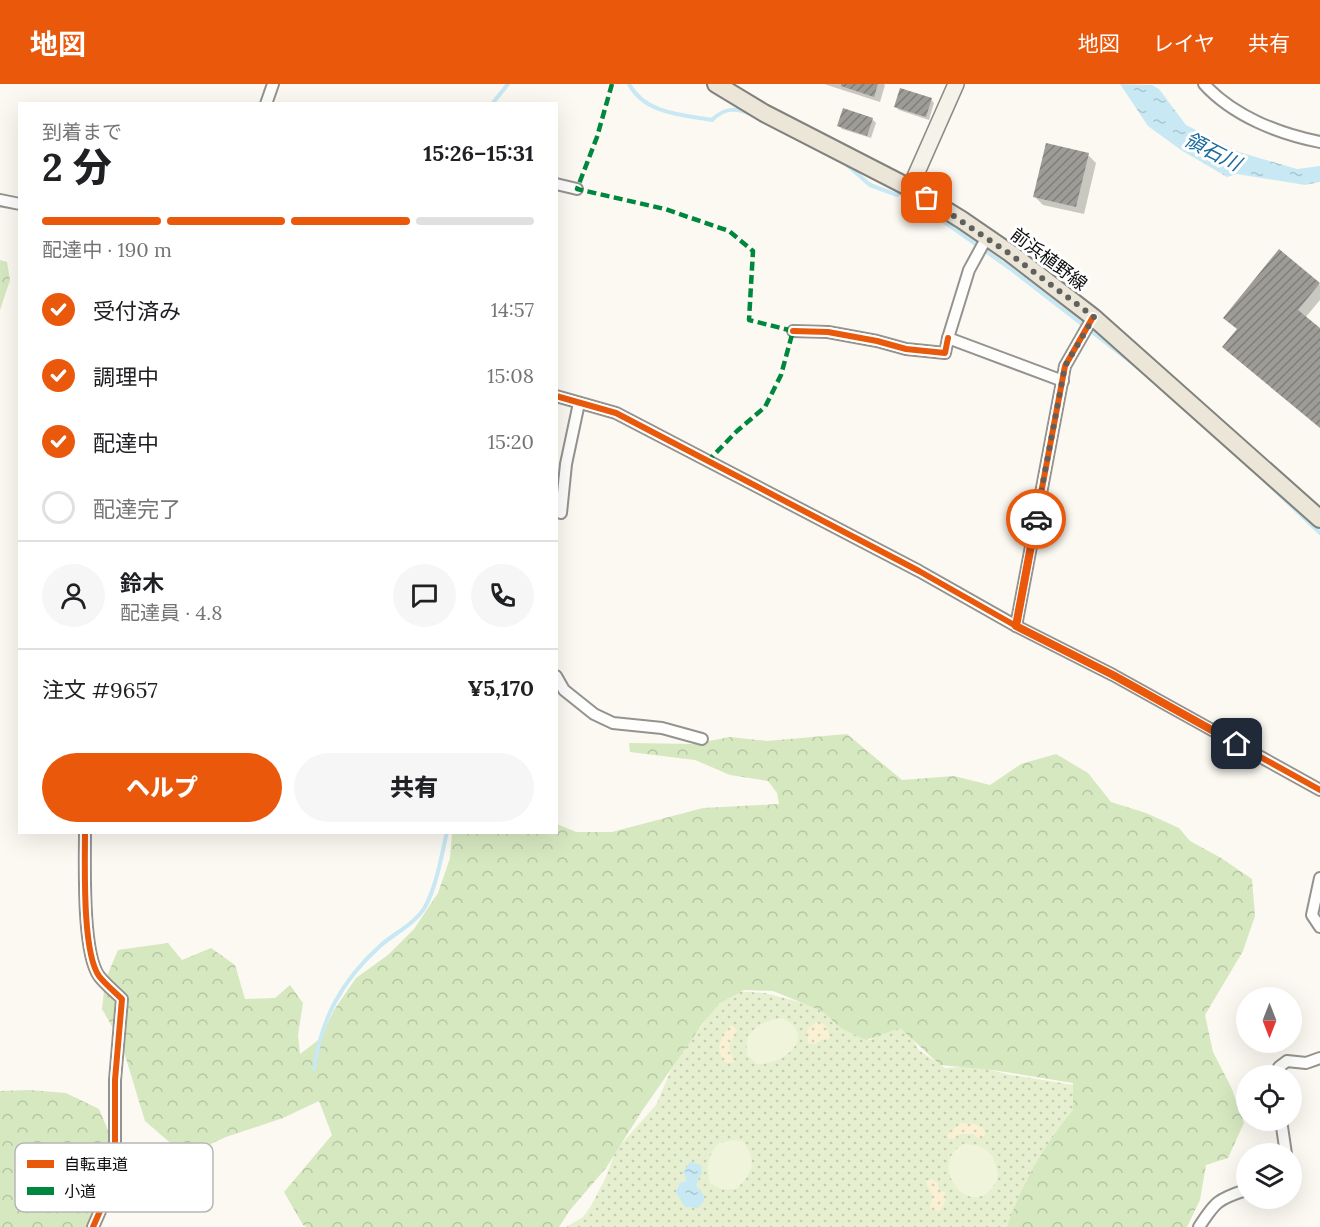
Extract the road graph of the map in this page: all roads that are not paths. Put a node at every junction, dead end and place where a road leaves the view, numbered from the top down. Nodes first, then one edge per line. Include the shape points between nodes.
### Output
1 (273, 84) edge
2 (716, 84) edge
3 (956, 84) edge
4 (1204, 84) edge
5 (267, 102) edge
6 (1320, 142) edge
7 (558, 184) edge
8 (910, 188) junction
9 (577, 189) dead end
10 (0, 200) edge
11 (18, 204) edge
12 (987, 237) junction
13 (1094, 317) junction
14 (793, 331) dead end
15 (948, 338) junction
16 (1063, 381) junction
17 (558, 397) edge
18 (579, 403) junction
19 (561, 513) dead end
20 (1320, 519) edge
21 (1016, 626) junction
22 (558, 680) edge
23 (702, 739) dead end
24 (1320, 790) edge
25 (85, 834) edge
26 (1320, 878) edge
27 (1320, 927) edge
28 (1320, 1058) edge
29 (1282, 1065) edge
30 (115, 1143) edge
31 (1236, 1194) edge
32 (100, 1212) edge
33 (93, 1227) edge
34 (1199, 1227) edge

1 - 5 street
2 - 8 main road, 前浜植野線
3 - 8 street
4 - 6 street via 1261,124
7 - 9 street
8 - 12 main road, 前浜植野線
10 - 11 street
12 - 13 main road, 前浜植野線
12 - 15 street via 969,270
13 - 16 street via 1065,366
13 - 20 main road, 前浜植野線
14 - 15 street via 828,332 945,353
15 - 16 street
16 - 21 street
17 - 18 street
18 - 19 street
18 - 21 street via 616,413
21 - 24 street
22 - 23 street via 564,690 594,714 613,723 662,728
25 - 30 street via 91,957 98,975 122,999 115,1080
26 - 27 street via 1312,915
28 - 29 street
31 - 34 street via 1214,1204
32 - 33 street

